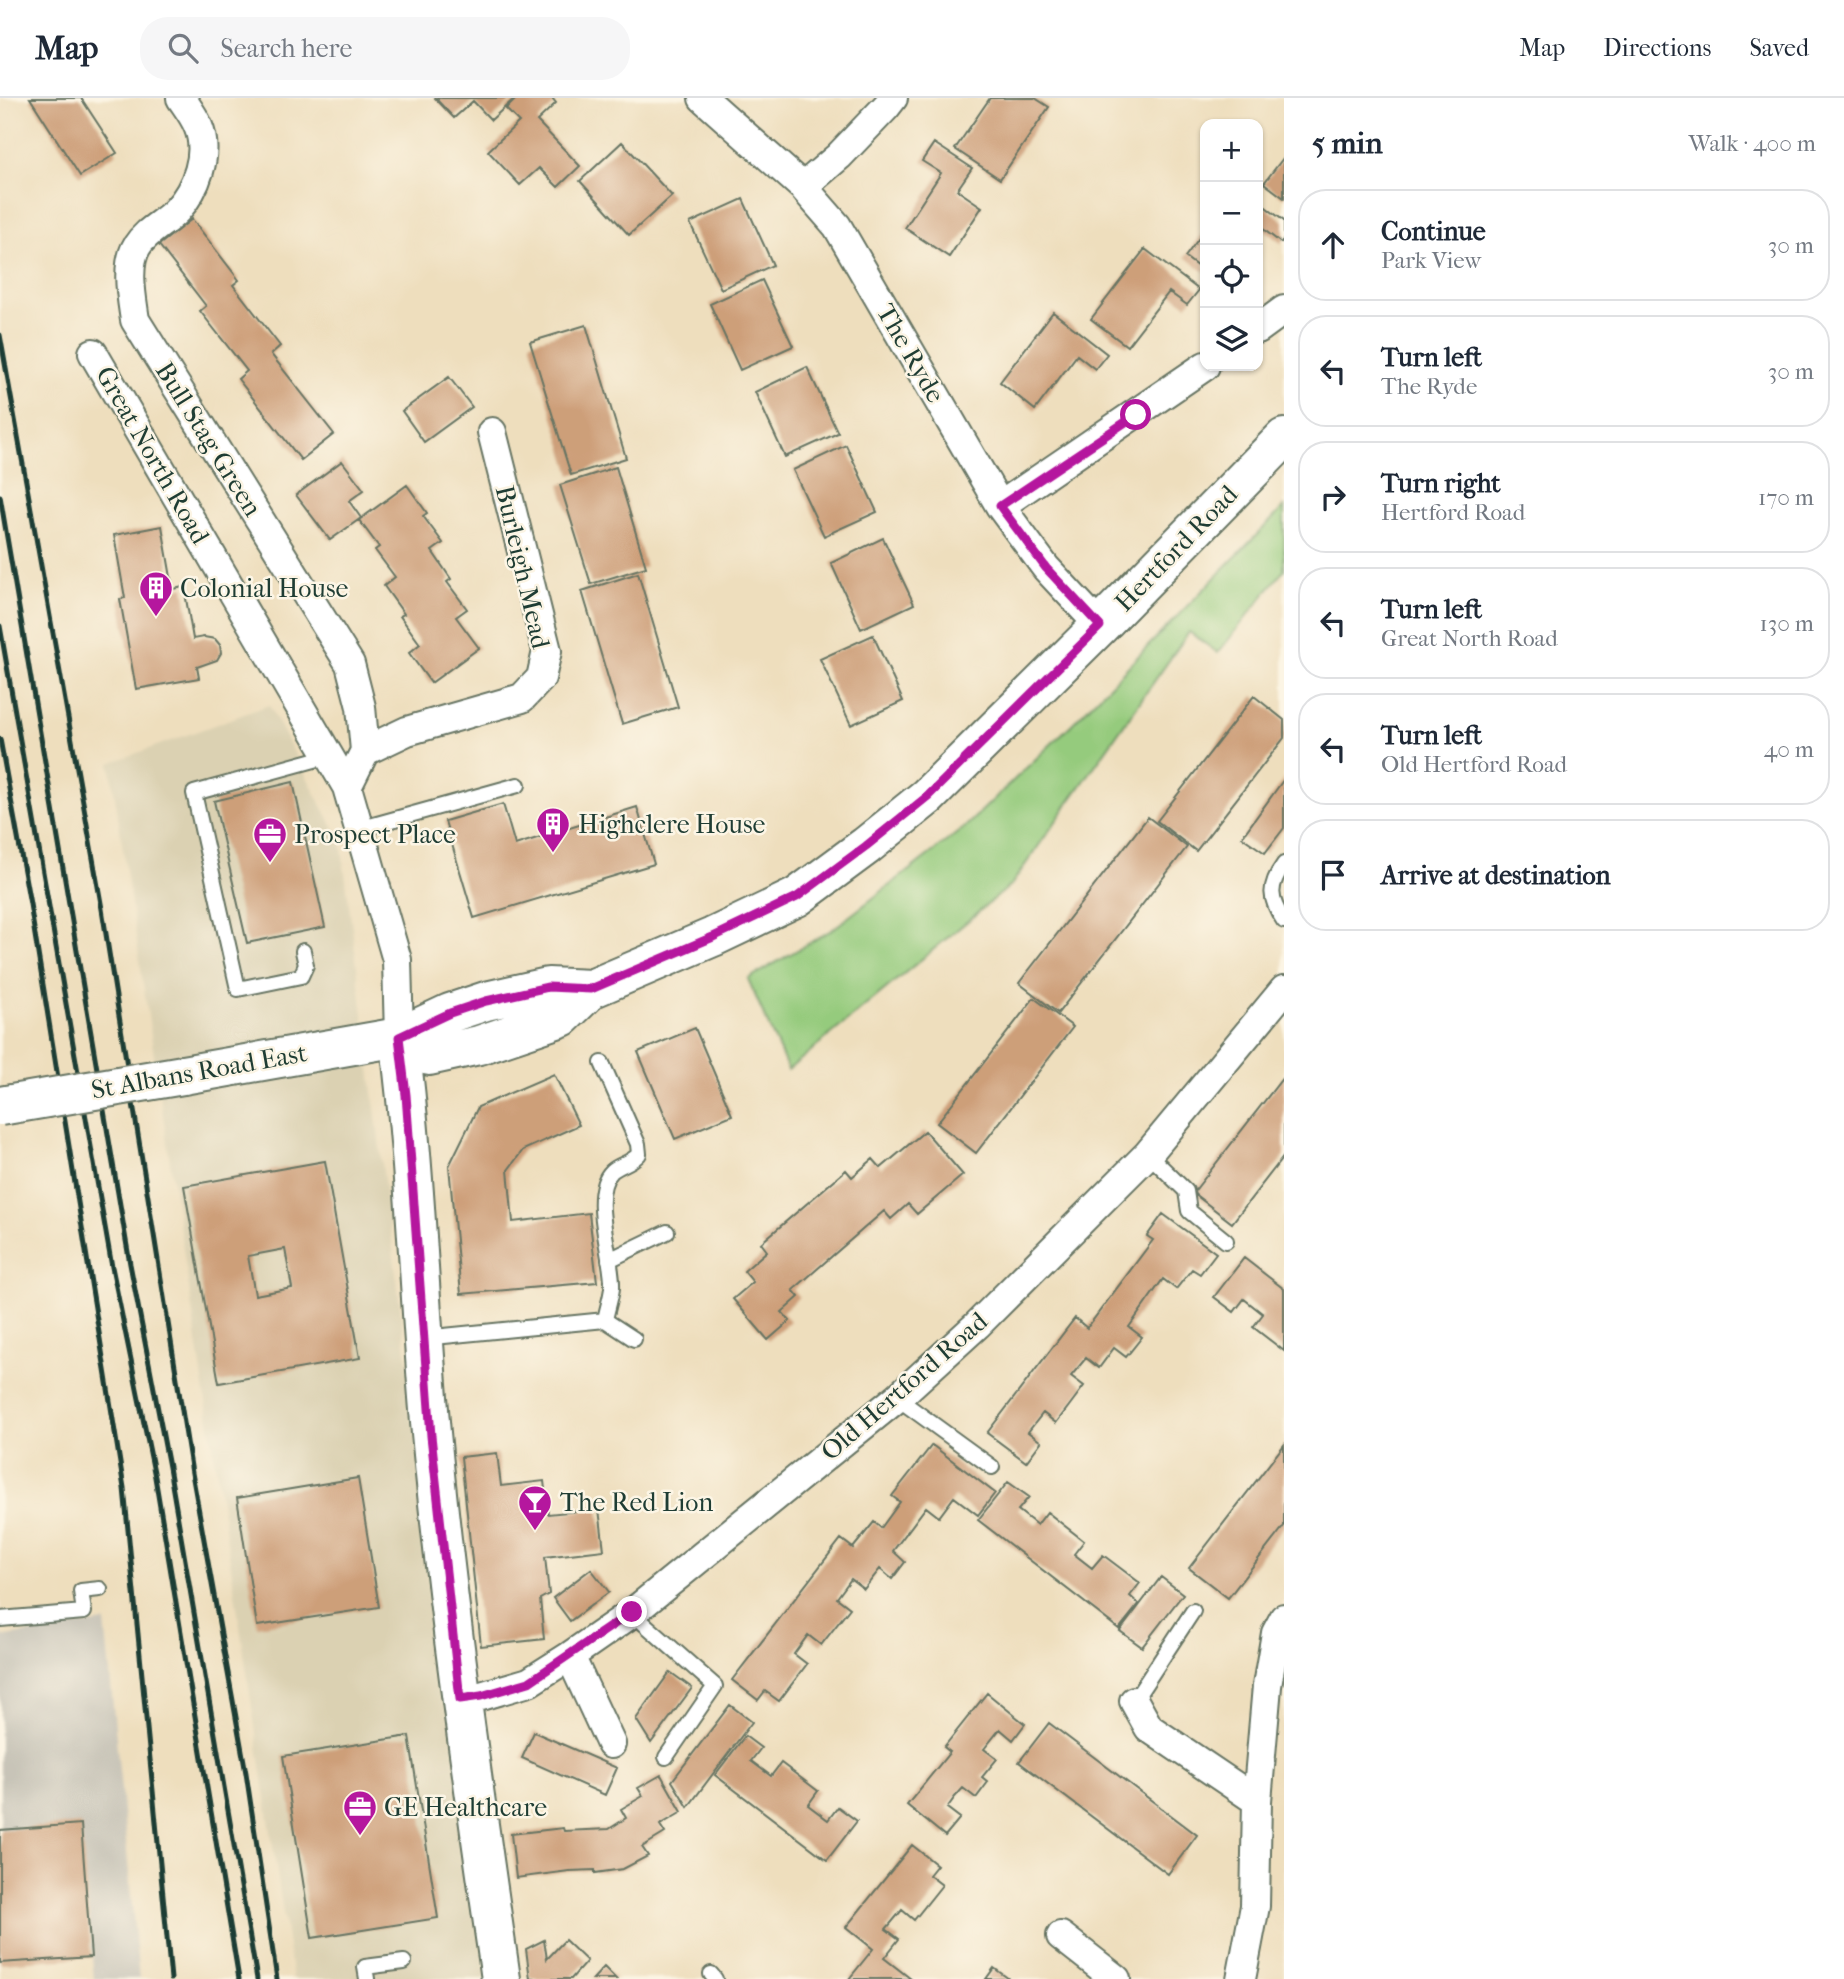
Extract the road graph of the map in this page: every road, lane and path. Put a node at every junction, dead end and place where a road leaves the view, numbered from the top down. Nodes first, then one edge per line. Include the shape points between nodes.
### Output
1 (181, 98) edge
2 (703, 98) edge
3 (893, 98) edge
4 (803, 187) junction
5 (1284, 310) edge
6 (1263, 325) edge
7 (93, 353) dead end
8 (1200, 369) edge
9 (492, 432) dead end
10 (1284, 438) edge
11 (1000, 506) junction
12 (1100, 626) junction
13 (365, 751) junction
14 (329, 756) junction
15 (518, 785) dead end
16 (347, 788) junction
17 (359, 829) junction
18 (1284, 863) edge
19 (1284, 921) edge
20 (303, 951) dead end
21 (1284, 990) edge
22 (399, 1037) junction
23 (602, 1063) dead end
24 (0, 1106) edge
25 (1148, 1154) junction
26 (667, 1232) dead end
27 (1226, 1241) dead end
28 (609, 1260) junction
29 (605, 1320) junction
30 (423, 1338) junction
31 (634, 1339) dead end
32 (897, 1398) junction
33 (992, 1467) dead end
34 (100, 1589) dead end
35 (1193, 1611) dead end
36 (632, 1612) junction
37 (1284, 1618) edge
38 (0, 1619) edge
39 (570, 1656) junction
40 (460, 1699) junction
41 (1134, 1701) joint
42 (611, 1744) dead end
43 (666, 1757) dead end
44 (1257, 1801) junction
45 (1061, 1936) dead end
46 (404, 1962) dead end
47 (367, 1979) edge
48 (501, 1979) edge
49 (1116, 1979) edge
50 (1241, 1979) edge

1 - 13 street, Bull Stag Green via 199,128 203,152 197,180 176,211 136,247 129,282 135,320 350,664
2 - 4 street, The Ryde
3 - 4 street
4 - 11 street, The Ryde via 837,226
5 - 6 street
7 - 14 street, Great North Road
8 - 11 street
9 - 13 street, Burleigh Mead via 547,651 541,678 522,698 407,731
10 - 12 main road, Hertford Road
11 - 12 street, The Ryde via 1046,568
12 - 22 main road, Hertford Road via 928,796 797,897 591,989 562,1017 479,1045 429,1056
13 - 16 street
14 - 16 street, Great North Road
14 - 20 lane via 194,793 239,989 301,976 306,965
15 - 17 lane
16 - 17 street, Great North Road
17 - 22 street, Great North Road via 397,960
18 - 19 lane via 1272,889 1273,902
21 - 25 street, Old Hertford Road
22 - 24 main road, St Albans Road East, bridge
22 - 30 main road, Great North Road
23 - 28 lane via 639,1154 612,1171 604,1185
25 - 27 lane via 1186,1191 1189,1211
25 - 32 street, Old Hertford Road
26 - 28 lane
28 - 29 lane via 612,1286
29 - 30 lane
29 - 31 lane
30 - 40 main road, Great North Road
32 - 33 lane
32 - 36 street, Old Hertford Road
34 - 38 lane via 81,1591 84,1612
35 - 41 lane
36 - 39 street, Old Hertford Road
36 - 43 lane via 715,1686
37 - 44 street via 1276,1633 1267,1686
39 - 40 street, Old Hertford Road via 529,1682
39 - 42 street
40 - 48 main road, Great North Road
41 - 44 street via 1149,1728
44 - 50 street via 1255,1906
45 - 49 street
46 - 47 lane via 365,1967

